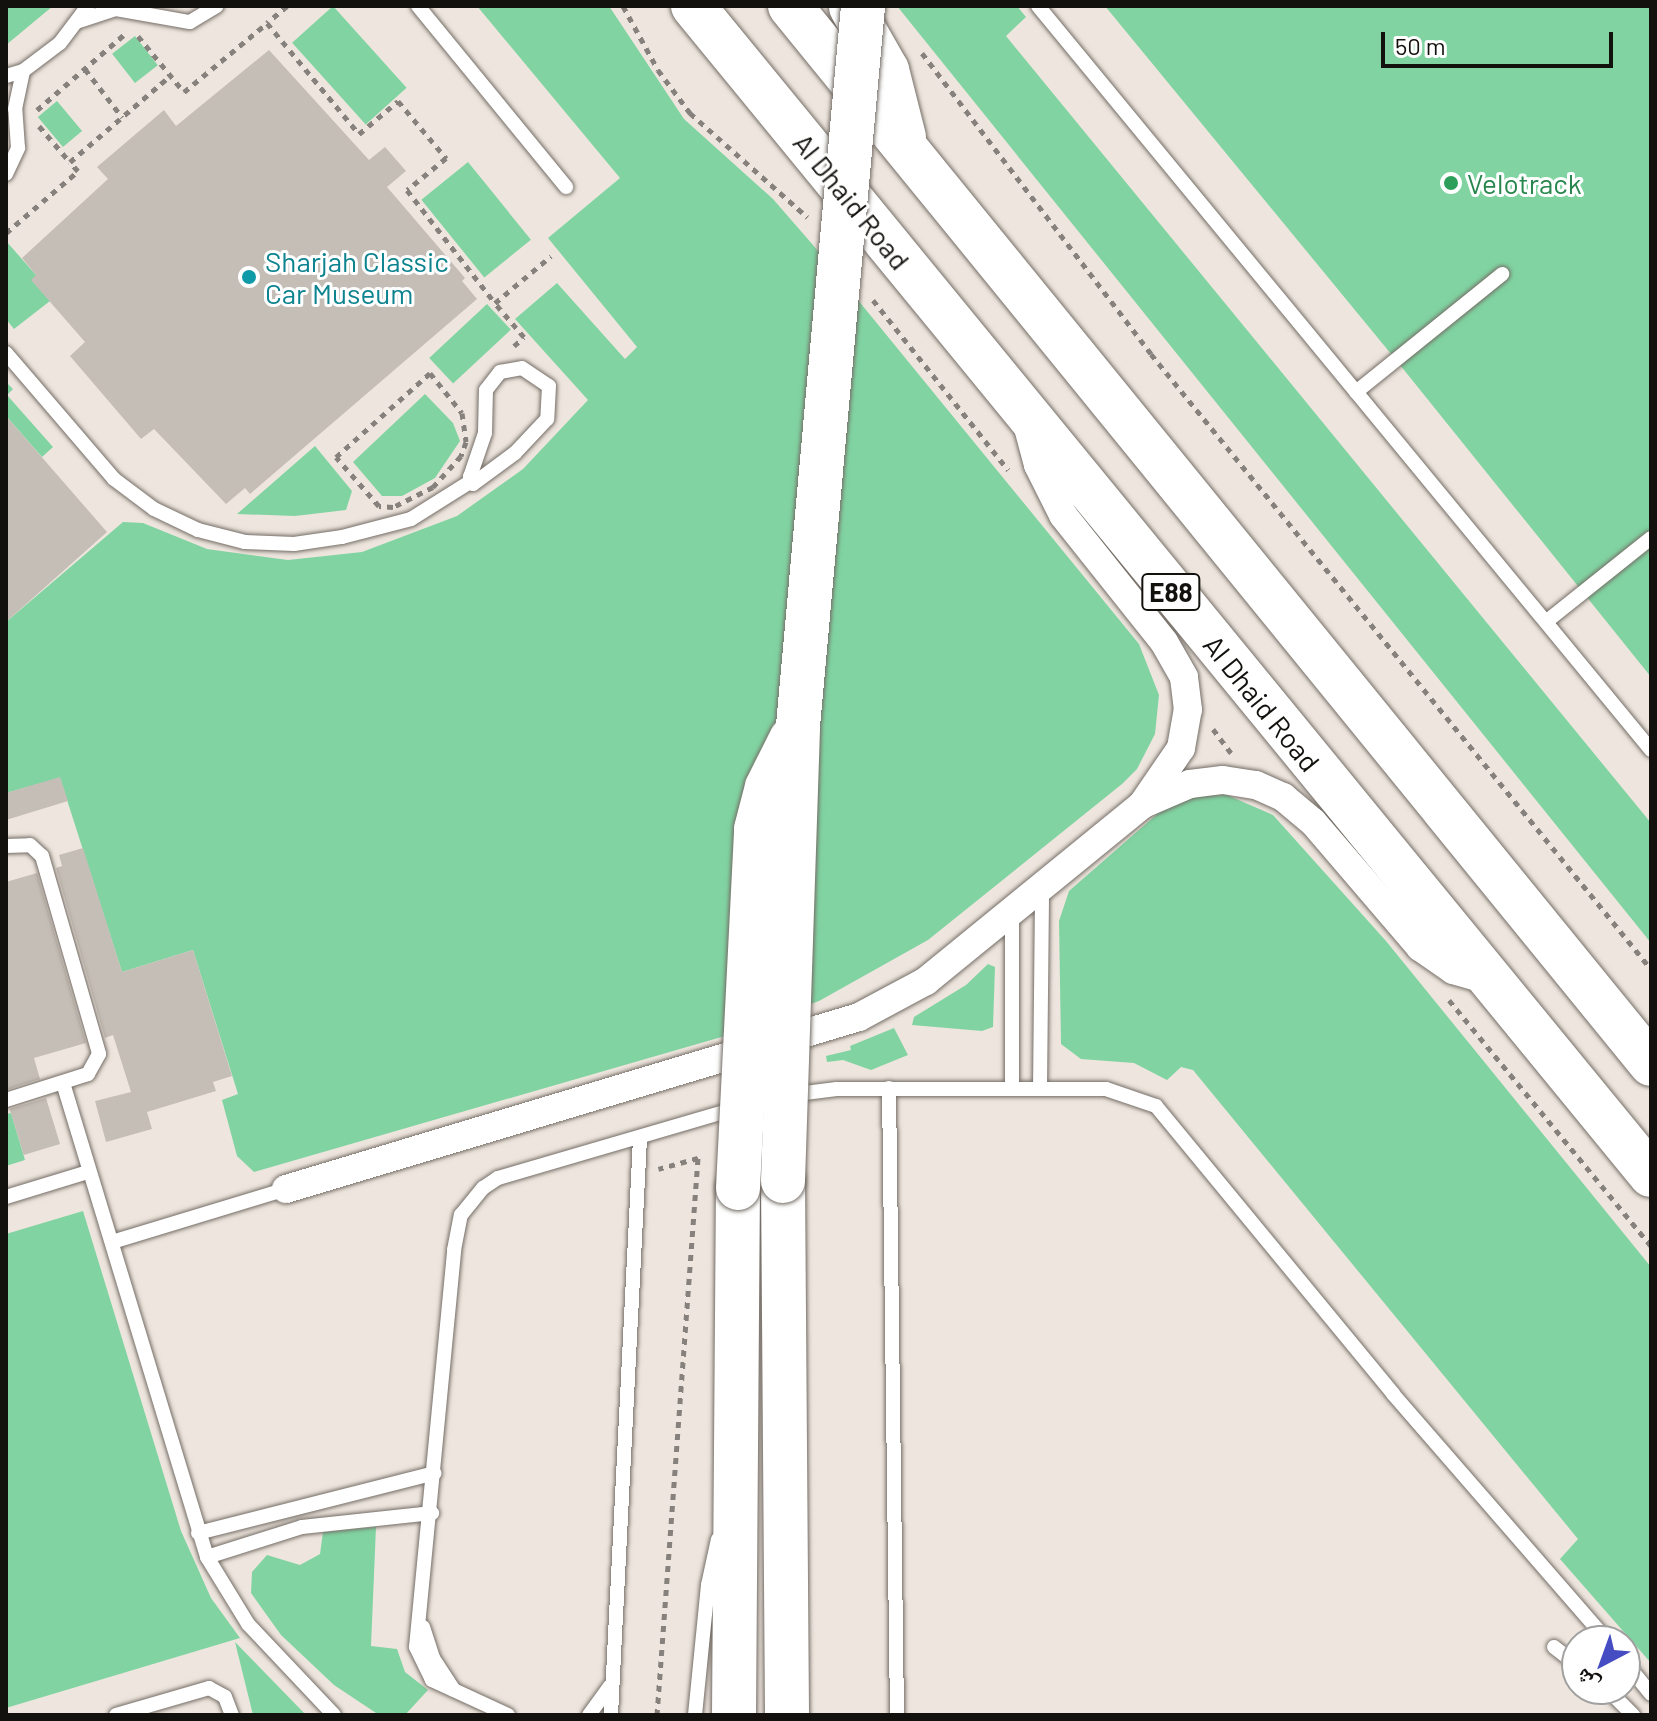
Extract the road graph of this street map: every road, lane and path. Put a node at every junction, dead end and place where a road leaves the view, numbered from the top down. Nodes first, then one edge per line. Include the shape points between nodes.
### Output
1 (88, 6) edge
2 (217, 6) edge
3 (287, 6) edge
4 (418, 6) edge
5 (693, 6) edge
6 (790, 6) edge
7 (850, 6) edge
8 (863, 6) edge
9 (1038, 6) edge
10 (150, 10) edge
11 (79, 21) junction
12 (267, 23) junction
13 (914, 43) dead end
14 (85, 69) junction
15 (23, 71) junction
16 (6, 76) edge
17 (170, 76) junction
18 (122, 117) junction
19 (6, 130) edge
20 (18, 148) junction
21 (906, 148) junction
22 (70, 162) junction
23 (6, 174) edge
24 (566, 187) dead end
25 (6, 233) edge
26 (551, 256) dead end
27 (1502, 274) dead end
28 (495, 303) junction
29 (6, 353) edge
30 (501, 358) dead end
31 (465, 388) dead end
32 (1356, 392) junction
33 (453, 399) junction
34 (1026, 416) junction
35 (470, 482) junction
36 (1651, 538) edge
37 (1547, 621) junction
38 (798, 726) junction
39 (1651, 750) edge
40 (1142, 805) junction
41 (6, 846) edge
42 (1042, 887) junction
43 (1012, 912) junction
44 (1651, 969) edge
45 (1492, 981) junction
46 (1651, 1064) edge
47 (63, 1083) junction
48 (889, 1088) junction
49 (1012, 1089) junction
50 (1040, 1089) junction
51 (6, 1100) edge
52 (640, 1139) junction
53 (88, 1172) junction
54 (638, 1174) junction
55 (1651, 1175) edge
56 (286, 1189) joint
57 (6, 1197) edge
58 (112, 1242) junction
59 (435, 1473) junction
60 (733, 1501) junction
61 (432, 1513) junction
62 (198, 1533) junction
63 (207, 1557) junction
64 (1594, 1625) edge
65 (1554, 1647) dead end
66 (1561, 1652) edge
67 (613, 1682) junction
68 (790, 1712) edge
69 (335, 1713) edge
70 (116, 1715) edge
71 (232, 1715) edge
72 (508, 1715) edge
73 (589, 1715) edge
74 (611, 1715) edge
75 (657, 1715) edge
76 (695, 1715) edge
77 (734, 1715) edge
78 (897, 1715) edge

1 - 11 lane
2 - 10 lane via 190,22
3 - 12 path
4 - 24 lane
5 - 34 highway, Al Dhaid Road / E88
6 - 21 highway, E88
7 - 21 highway via 887,70
8 - 38 highway, bridge
9 - 32 lane
10 - 11 lane via 116,9
11 - 15 lane
12 - 17 path via 184,92
12 - 28 path via 359,134 398,101 446,158 407,190
13 - 44 path via 1151,354
14 - 17 path via 132,28
14 - 18 path
14 - 22 path via 30,116
15 - 16 lane
15 - 20 lane via 15,109
17 - 18 path
18 - 22 path
19 - 20 lane
20 - 23 lane
21 - 46 highway, E88
22 - 25 path via 78,171
26 - 28 path
27 - 32 lane
28 - 30 path via 524,337
29 - 35 lane via 114,479 154,509 198,530 245,542 294,544 342,537 411,519
31 - 33 path
32 - 37 lane
33 - 33 path via 465,428 455,469 393,507 373,502 336,457 430,373
34 - 40 street via 1038,465 1063,515 1164,642 1184,677 1188,710 1181,748
34 - 45 highway, Al Dhaid Road / E88
35 - 35 lane via 497,469 547,419 552,397 533,370 511,369 492,380 484,401 485,433
36 - 37 lane
37 - 39 lane
38 - 60 highway, bridge via 767,787 756,829 738,1188
38 - 68 highway, bridge via 783,1181
40 - 42 street
40 - 45 street via 1206,781 1240,781 1283,797 1313,822 1428,954 1453,970
41 - 47 lane via 30,845 42,856 97,1047 94,1069
42 - 43 street
42 - 50 lane
43 - 49 lane
43 - 56 street via 926,981 859,1017
45 - 55 highway, Al Dhaid Road / E88
47 - 51 lane
47 - 53 lane
48 - 49 lane
48 - 52 lane via 798,1093
48 - 78 lane
49 - 50 lane
50 - 64 lane via 1125,1092 1169,1116 1393,1394
52 - 54 lane
52 - 59 lane via 498,1178 461,1215
53 - 57 lane
53 - 58 lane
54 - 67 lane
54 - 75 path via 698,1158
56 - 58 lane
58 - 62 lane
59 - 61 lane
59 - 62 lane
60 - 76 lane via 708,1585
60 - 77 highway
61 - 63 lane via 302,1527
61 - 72 lane via 422,1623 433,1658 454,1690
62 - 63 lane
63 - 69 lane via 248,1624
65 - 66 lane
67 - 73 lane
67 - 74 lane
70 - 71 lane via 209,1688 225,1697

